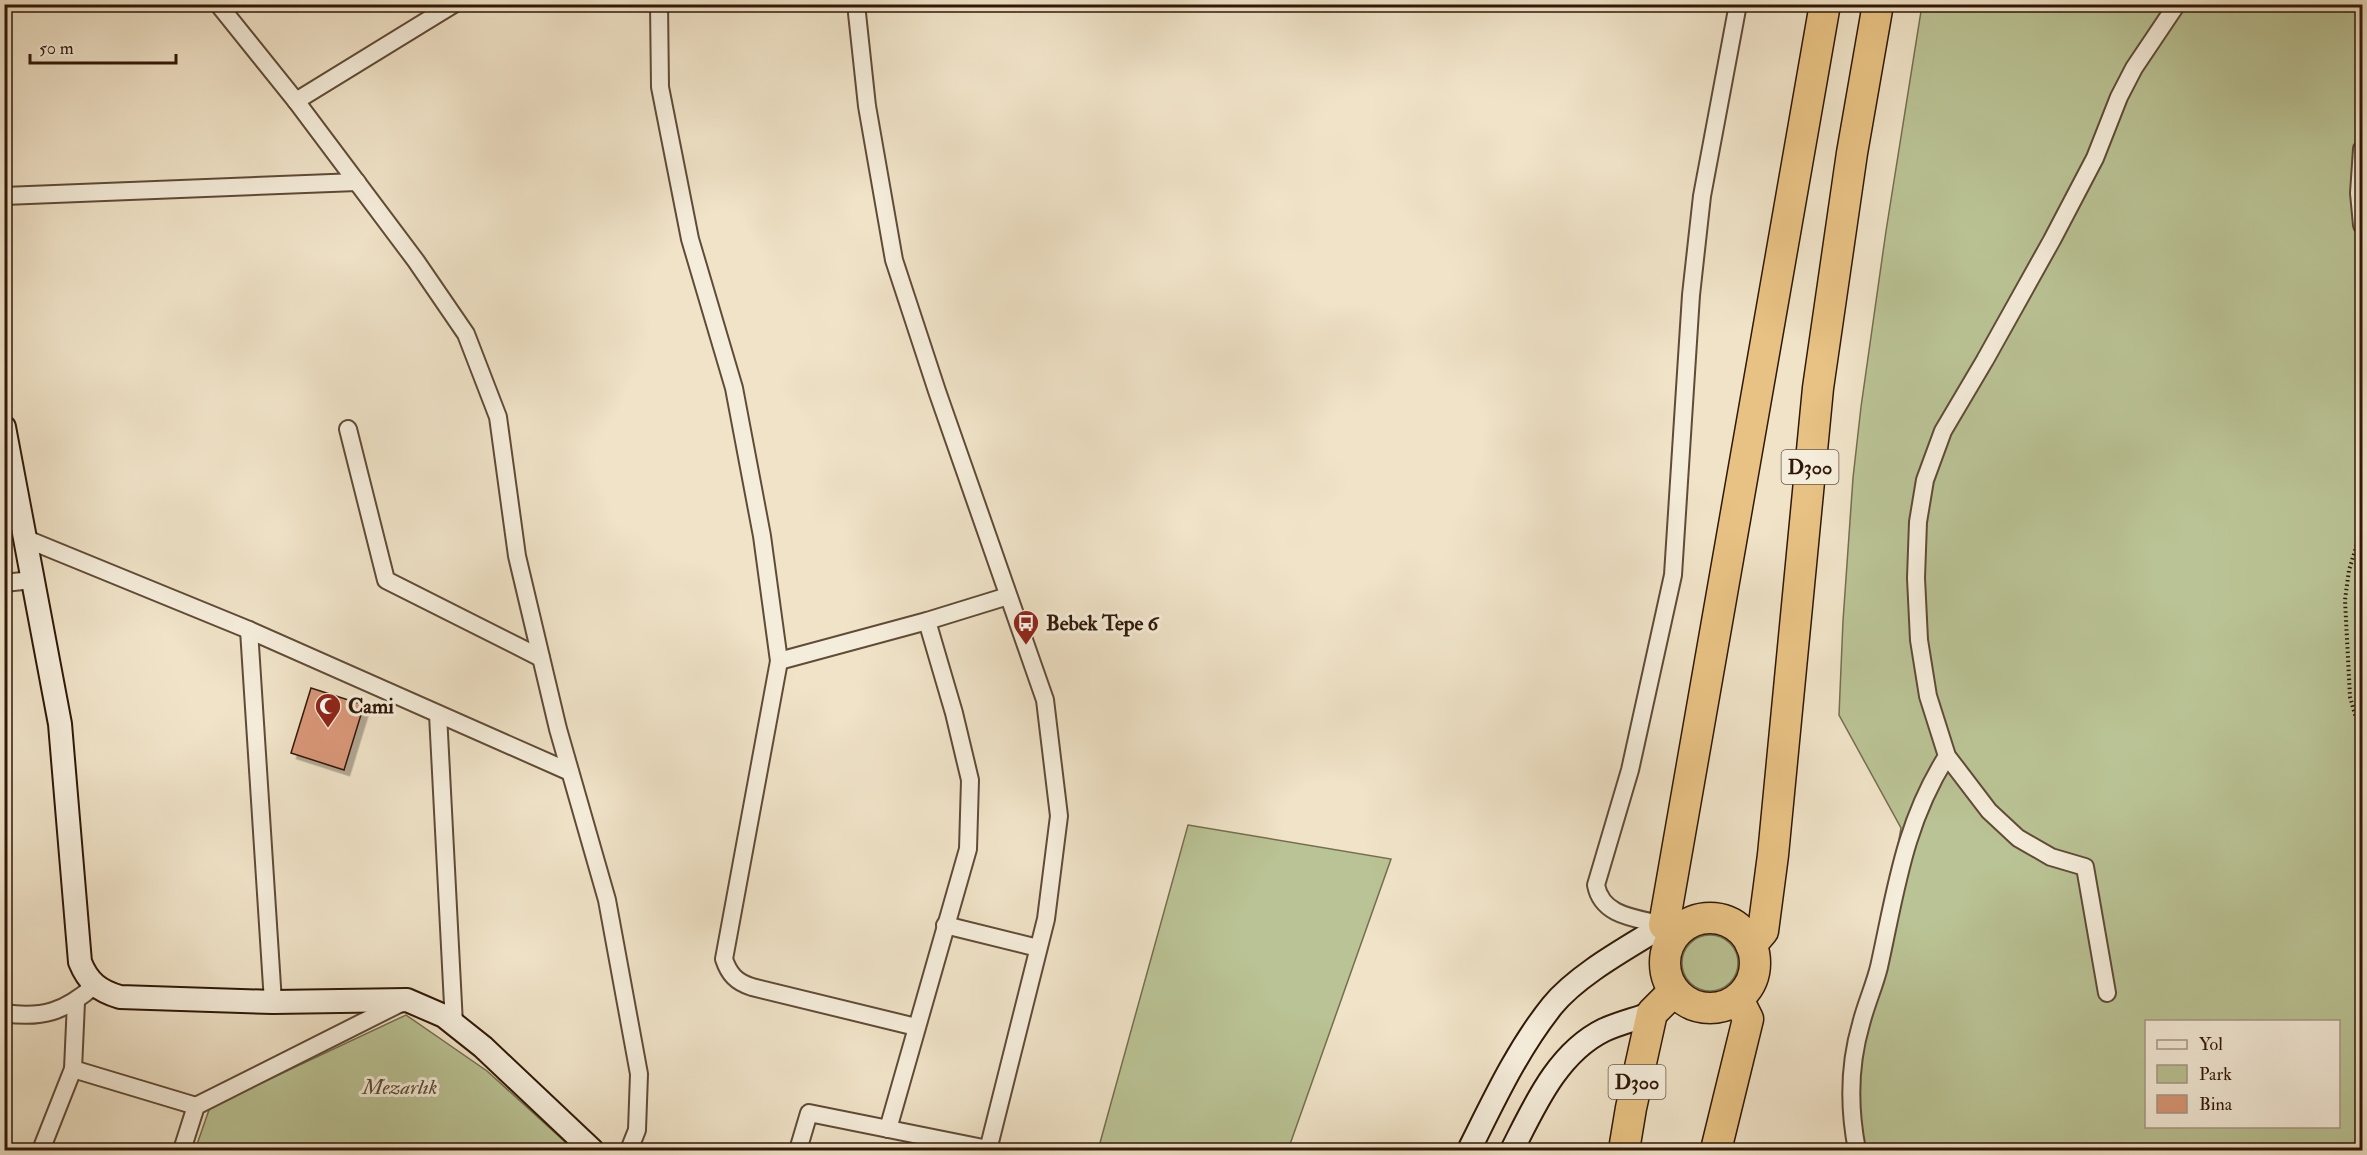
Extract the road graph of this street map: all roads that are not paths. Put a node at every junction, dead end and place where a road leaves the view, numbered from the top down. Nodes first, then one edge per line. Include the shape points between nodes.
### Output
1 (219, 4) edge
2 (454, 4) edge
3 (659, 4) edge
4 (855, 4) edge
5 (1738, 4) edge
6 (1826, 4) edge
7 (1878, 4) edge
8 (2177, 4) edge
9 (431, 10) edge
10 (296, 101) junction
11 (2362, 149) edge
12 (357, 182) junction
13 (4, 196) edge
14 (2362, 225) edge
15 (4, 427) edge
16 (348, 429) dead end
17 (24, 538) junction
18 (32, 580) junction
19 (4, 583) edge
20 (1008, 596) junction
21 (927, 621) junction
22 (249, 630) junction
23 (541, 658) junction
24 (779, 661) junction
25 (438, 714) junction
26 (1947, 756) junction
27 (570, 772) junction
28 (945, 925) junction
29 (1671, 928) junction
30 (1757, 938) junction
31 (1038, 948) junction
32 (94, 986) junction
33 (1674, 991) junction
34 (2107, 993) dead end
35 (407, 1000) junction
36 (76, 1002) junction
37 (273, 1002) junction
38 (1743, 1009) junction
39 (4, 1013) edge
40 (1652, 1013) junction
41 (454, 1024) junction
42 (916, 1027) junction
43 (73, 1069) junction
44 (196, 1106) junction
45 (888, 1129) junction
46 (41, 1150) edge
47 (182, 1150) edge
48 (592, 1150) edge
49 (629, 1150) edge
50 (798, 1150) edge
51 (988, 1150) edge
52 (1469, 1150) edge
53 (1512, 1150) edge
54 (1624, 1150) edge
55 (1716, 1150) edge
56 (1857, 1150) edge

1 - 10 street
2 - 9 street
3 - 24 street via 660,87 690,239 734,388 762,536
4 - 20 street via 867,105 894,260
5 - 29 street via 1702,196 1690,295 1672,575 1630,771 1596,885 1609,909
6 - 29 highway
7 - 30 highway, D300 via 1818,388 1774,843
8 - 26 street via 2134,68 2095,158 1943,431 1927,472 1918,522 1917,612 1928,696
9 - 10 street
10 - 12 street
11 - 14 street
12 - 13 street
12 - 23 street via 466,334 498,417 517,556
15 - 17 street
16 - 23 street via 387,580
17 - 18 street
17 - 22 street
18 - 19 street
18 - 32 street via 60,724 80,962
20 - 21 street
20 - 31 street via 1045,700 1059,816 1046,919
21 - 24 street
21 - 28 street via 970,780 968,849
22 - 25 street
22 - 37 street
23 - 27 street
24 - 42 street via 724,959 742,983 752,987
25 - 27 street
25 - 41 street
26 - 34 street via 1989,811 2018,838 2051,857 2085,867
26 - 56 street via 1922,800 1907,840 1875,985 1860,1026 1851,1091
27 - 49 street via 607,900 639,1074 637,1130
28 - 31 street
28 - 42 street
29 - 30 highway via 1715,918
29 - 33 highway via 1664,958
29 - 52 street via 1596,967 1553,1005 1514,1060
30 - 38 highway via 1752,980
31 - 51 street
32 - 36 street
32 - 37 street via 120,997
33 - 38 highway via 1693,1006 1728,1005
33 - 40 highway
35 - 37 street
35 - 41 street
35 - 44 street
36 - 39 street via 54,1012
36 - 43 street
38 - 55 highway
40 - 53 street via 1604,1030 1579,1046 1548,1082
40 - 54 highway, D300
41 - 48 street
42 - 45 street
43 - 44 street
43 - 46 street
44 - 47 street
45 - 50 street via 809,1113
45 - 51 street

